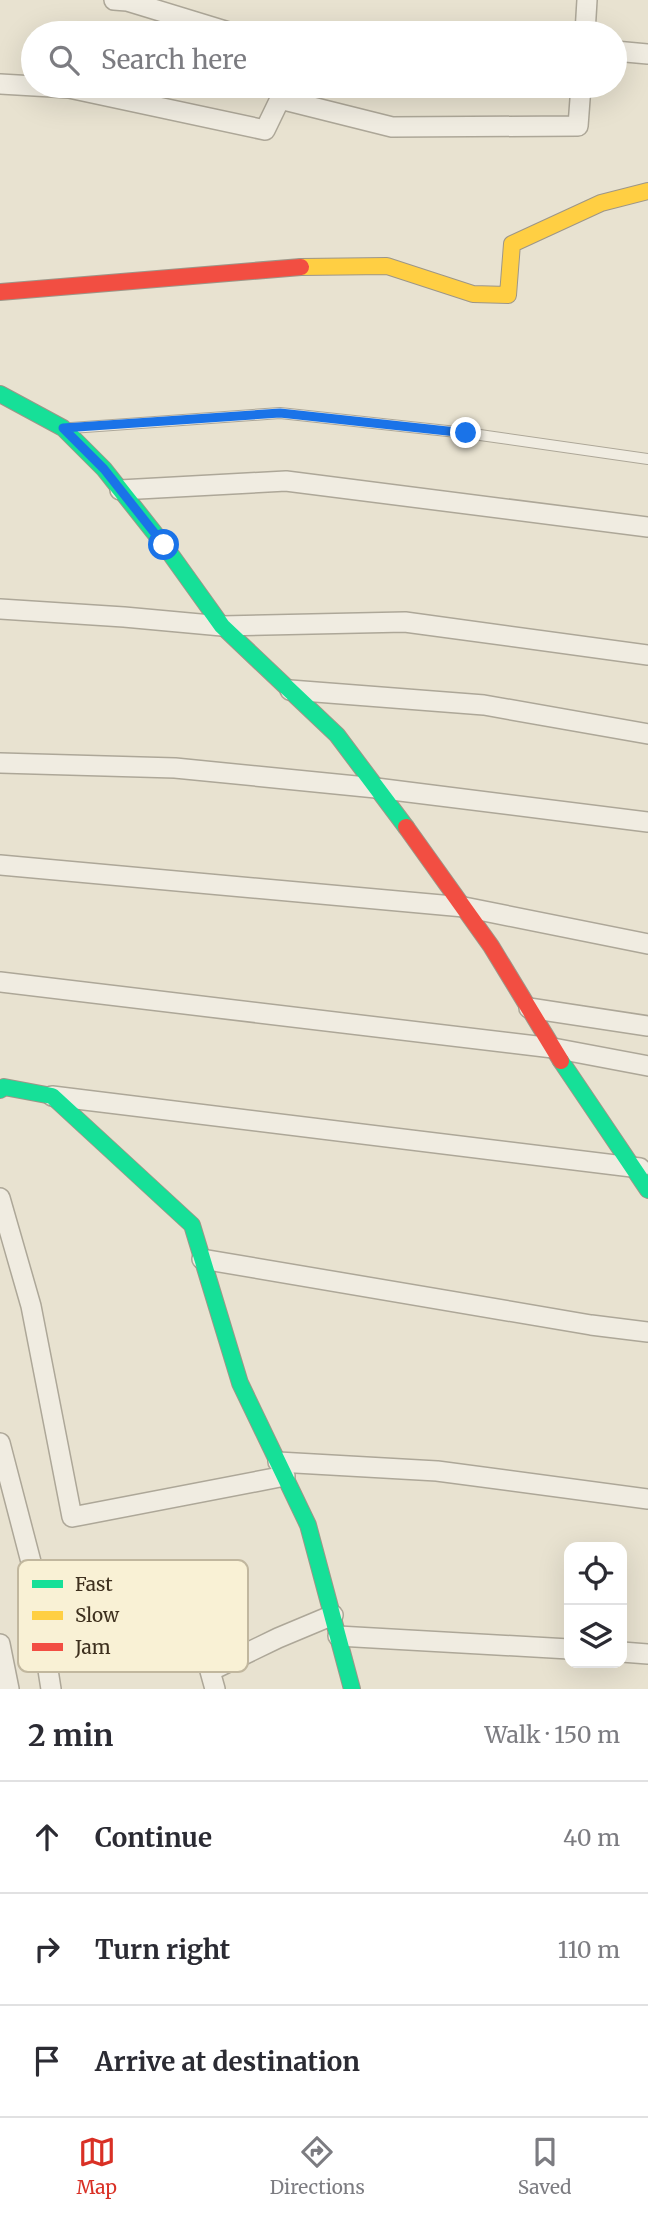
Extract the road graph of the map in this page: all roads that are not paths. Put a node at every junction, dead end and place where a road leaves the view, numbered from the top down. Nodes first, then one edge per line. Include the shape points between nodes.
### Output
1 (114, 0) edge
2 (587, 0) edge
3 (193, 21) edge
4 (586, 21) edge
5 (627, 52) edge
6 (648, 54) edge
7 (0, 84) edge
8 (21, 85) edge
9 (116, 98) edge
10 (580, 98) edge
11 (648, 191) edge
12 (0, 292) edge
13 (0, 394) edge
14 (63, 428) junction
15 (648, 459) edge
16 (120, 489) junction
17 (648, 527) edge
18 (0, 609) edge
19 (222, 626) junction
20 (648, 655) edge
21 (290, 690) junction
22 (648, 734) edge
23 (0, 763) edge
24 (376, 788) junction
25 (648, 822) edge
26 (0, 865) edge
27 (464, 907) junction
28 (648, 944) edge
29 (0, 982) edge
30 (529, 1008) junction
31 (648, 1026) edge
32 (553, 1048) junction
33 (648, 1066) edge
34 (0, 1090) edge
35 (52, 1096) junction
36 (639, 1168) edge
37 (648, 1190) edge
38 (0, 1198) edge
39 (202, 1259) junction
40 (648, 1332) edge
41 (0, 1443) edge
42 (282, 1469) junction
43 (648, 1499) edge
44 (30, 1560) edge
45 (332, 1615) junction
46 (338, 1636) junction
47 (0, 1644) edge
48 (564, 1649) edge
49 (627, 1652) edge
50 (248, 1653) edge
51 (648, 1654) edge
52 (210, 1672) edge
53 (9, 1689) edge
54 (215, 1689) edge
55 (352, 1689) edge

1 - 3 street
2 - 4 street
5 - 6 street
7 - 8 street
9 - 10 street via 265,130 280,99 392,127 578,126
11 - 12 street via 601,203 512,244 508,295 473,294 387,265 281,267
13 - 14 street
14 - 15 lane via 280,413
14 - 16 street
16 - 17 street via 286,481
16 - 19 street
18 - 19 street
19 - 20 street via 405,622
19 - 21 street
21 - 22 street via 484,705
21 - 24 street via 337,735
23 - 24 street via 175,768
24 - 25 street
24 - 27 street
26 - 27 street
27 - 28 street
27 - 30 street
29 - 32 street
30 - 31 street
30 - 32 street
32 - 33 street
32 - 36 street
34 - 35 street
35 - 36 street
35 - 39 street via 192,1225
36 - 37 street
38 - 42 street via 31,1306 72,1517
39 - 40 street
39 - 42 street via 240,1383
41 - 44 street
42 - 43 street via 437,1471
42 - 45 street via 308,1525
45 - 46 street
45 - 50 street
46 - 48 street
46 - 55 street
47 - 53 street
49 - 51 street
52 - 54 street

